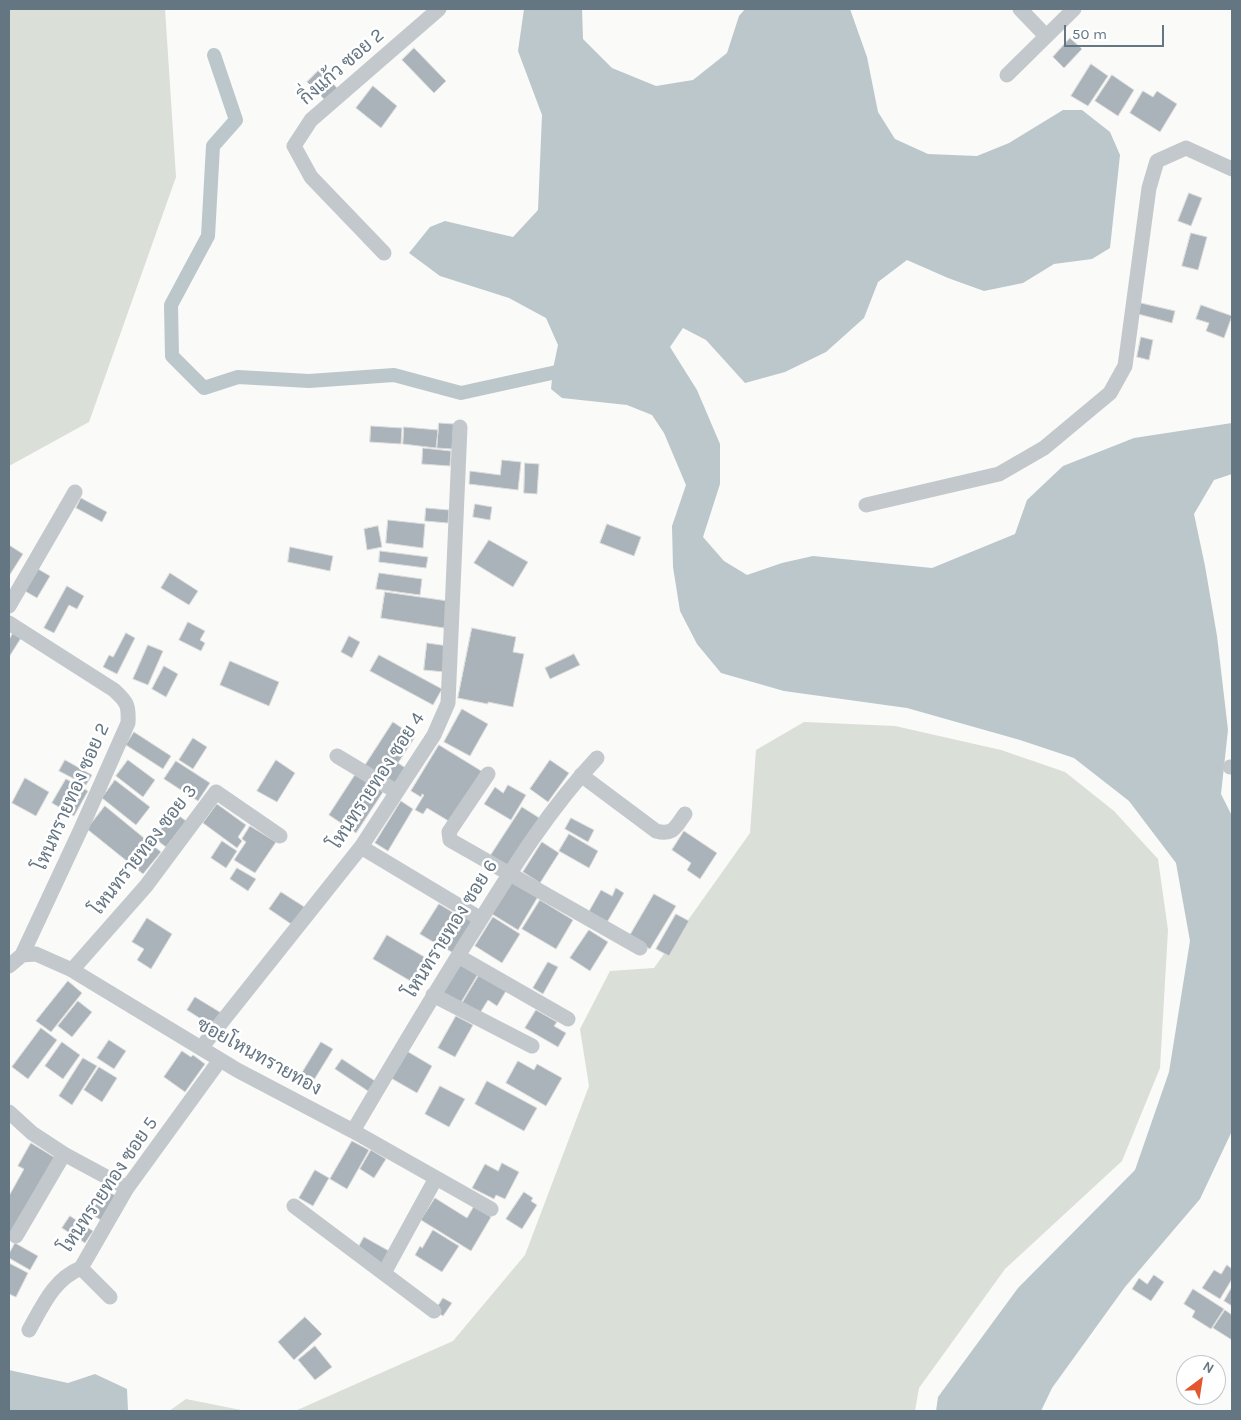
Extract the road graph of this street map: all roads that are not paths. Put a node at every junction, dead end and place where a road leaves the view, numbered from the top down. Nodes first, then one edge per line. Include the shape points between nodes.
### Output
1 (439, 9) edge
2 (1020, 9) edge
3 (1074, 9) edge
4 (1046, 36) junction
5 (1007, 75) dead end
6 (1232, 169) edge
7 (384, 253) dead end
8 (460, 427) dead end
9 (75, 492) dead end
10 (866, 505) dead end
11 (9, 606) edge
12 (9, 623) edge
13 (337, 756) dead end
14 (597, 758) dead end
15 (488, 774) dead end
16 (581, 775) junction
17 (397, 792) junction
18 (686, 814) dead end
19 (280, 836) dead end
20 (361, 847) junction
21 (509, 874) junction
22 (481, 918) junction
23 (640, 948) dead end
24 (22, 954) junction
25 (458, 956) junction
26 (9, 966) edge
27 (72, 970) junction
28 (433, 995) junction
29 (568, 1019) dead end
30 (532, 1046) dead end
31 (201, 1048) junction
32 (220, 1060) junction
33 (9, 1112) edge
34 (352, 1131) junction
35 (64, 1154) junction
36 (436, 1178) junction
37 (127, 1188) junction
38 (294, 1206) dead end
39 (491, 1209) dead end
40 (16, 1236) dead end
41 (81, 1268) junction
42 (384, 1273) junction
43 (110, 1297) dead end
44 (434, 1311) dead end
45 (29, 1330) dead end

1 - 7 street, กิ่งแก้ว ซอย 2 via 311,120 294,146 311,178
2 - 4 street
3 - 4 street
4 - 5 street
6 - 10 street via 1186,148 1157,160 1149,188 1125,366 1110,393 1044,448 999,474
8 - 17 street, โหนทรายทอง ซอย 4 via 448,703 434,734
9 - 11 street
12 - 24 street, โหนทรายทอง ซอย 2 via 114,690 129,709 128,723
13 - 17 street
14 - 16 street, โหนทรายทอง ซอย 6
15 - 21 street via 449,836
16 - 18 street via 656,831 673,831
16 - 21 street, โหนทรายทอง ซอย 6 via 553,809
17 - 20 street, โหนทรายทอง ซอย 4
19 - 27 street, โหนทรายทอง ซอย 3 via 216,792 146,886
20 - 22 street
20 - 31 street, โหนทรายทอง ซอย 4
21 - 22 street, โหนทรายทอง ซอย 6
21 - 23 street
22 - 25 street, โหนทรายทอง ซอย 6
24 - 26 street
24 - 27 street, ซอยโหนทรายทอง via 43,956
25 - 28 street, โหนทรายทอง ซอย 6
25 - 29 street
27 - 31 street, ซอยโหนทรายทอง
28 - 30 street
28 - 34 street, โหนทรายทอง ซอย 6
31 - 32 street, ซอยโหนทรายทอง
32 - 34 street, ซอยโหนทรายทอง
32 - 37 street, โหนทรายทอง ซอย 5
33 - 35 street via 32,1133
34 - 36 street, ซอยโหนทรายทอง
35 - 37 street
35 - 40 street
36 - 39 street, ซอยโหนทรายทอง
36 - 42 street
37 - 41 street, โหนทรายทอง ซอย 5
38 - 42 street
41 - 43 street
41 - 45 street, โหนทรายทอง ซอย 5 via 71,1272 50,1293
42 - 44 street

